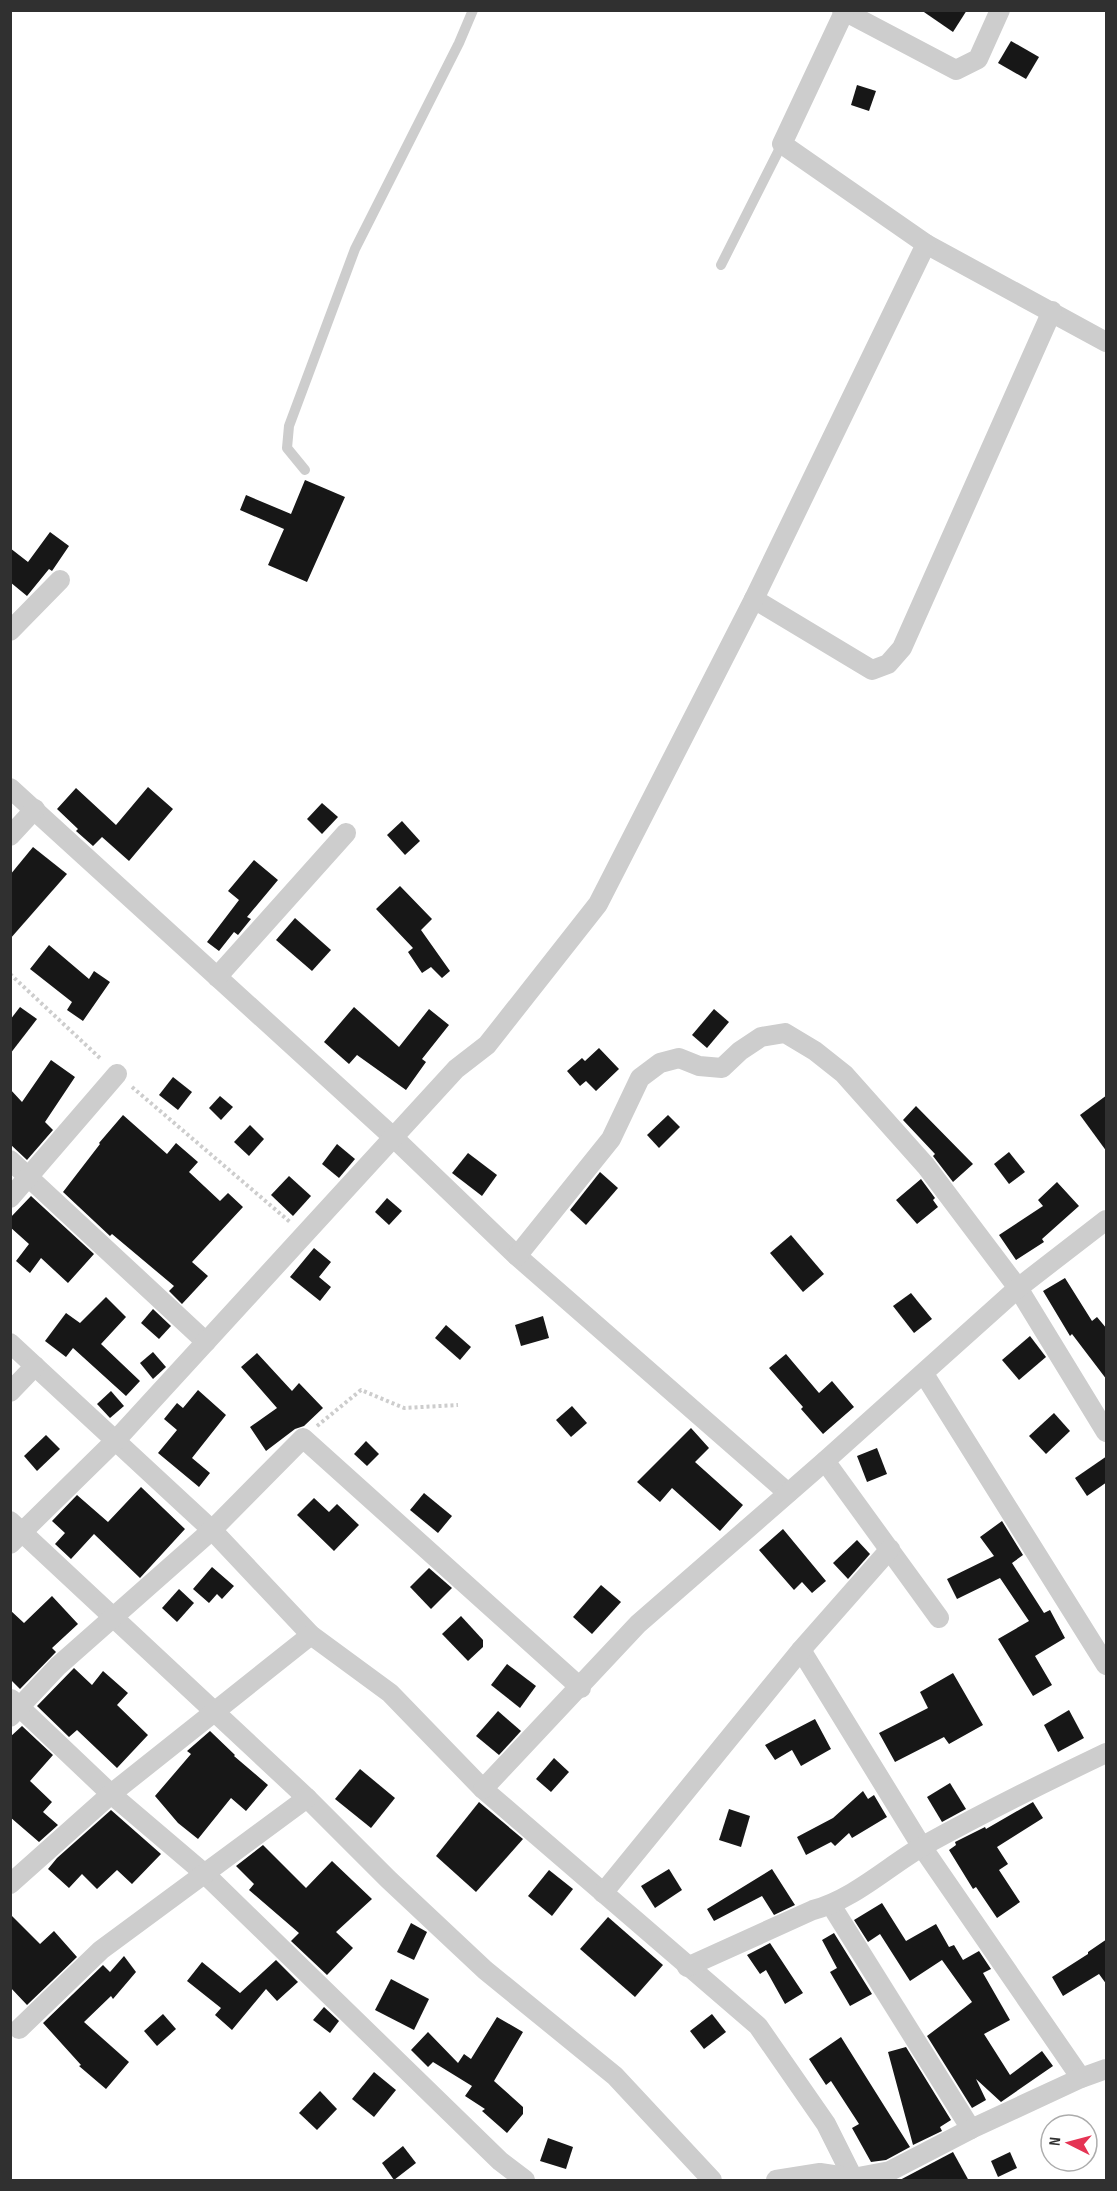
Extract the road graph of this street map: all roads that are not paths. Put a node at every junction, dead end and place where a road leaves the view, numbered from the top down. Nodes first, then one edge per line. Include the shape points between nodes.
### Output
1 (473, 10) edge
2 (1000, 10) edge
3 (844, 11) edge
4 (782, 144) junction
5 (926, 244) junction
6 (721, 265) dead end
7 (1052, 311) junction
8 (1107, 342) edge
9 (304, 470) dead end
10 (60, 580) dead end
11 (754, 599) junction
12 (10, 631) edge
13 (10, 788) edge
14 (35, 809) junction
15 (346, 833) dead end
16 (10, 836) edge
17 (217, 977) junction
18 (117, 1074) road end
19 (393, 1137) junction
20 (10, 1160) edge
21 (28, 1178) junction
22 (10, 1198) edge
23 (1106, 1223) edge
24 (516, 1256) junction
25 (1018, 1288) junction
26 (206, 1342) junction
27 (10, 1343) edge
28 (35, 1366) junction
29 (924, 1374) junction
30 (10, 1392) edge
31 (1104, 1420) edge
32 (116, 1440) junction
33 (825, 1461) junction
34 (788, 1493) junction
35 (212, 1530) junction
36 (15, 1532) edge
37 (890, 1549) junction
38 (114, 1617) junction
39 (939, 1618) dead end
40 (311, 1635) junction
41 (801, 1650) junction
42 (1107, 1665) edge
43 (581, 1688) junction
44 (13, 1707) edge
45 (214, 1711) junction
46 (1107, 1753) edge
47 (483, 1789) junction
48 (111, 1794) junction
49 (307, 1798) junction
50 (922, 1847) junction
51 (205, 1874) junction
52 (10, 1884) edge
53 (603, 1893) junction
54 (831, 1905) junction
55 (687, 1967) junction
56 (19, 2029) dead end
57 (1107, 2069) edge
58 (1081, 2078) junction
59 (971, 2129) junction
60 (853, 2178) junction
61 (525, 2181) edge
62 (712, 2181) edge
63 (776, 2181) edge

1 - 9 lane via 355,249 289,426 287,448
2 - 3 street via 978,59 956,70
3 - 4 street
4 - 5 street
4 - 6 lane
5 - 7 street
5 - 11 street
7 - 8 street
7 - 11 street via 902,648 888,664 872,670
10 - 12 street
11 - 19 street via 598,904 487,1045 456,1070
13 - 14 street
14 - 16 street
14 - 17 street
15 - 17 street
17 - 19 street
18 - 21 street
19 - 24 street
19 - 26 street
20 - 21 street
21 - 22 street
21 - 26 street
23 - 25 street
24 - 25 street via 611,1139 640,1078 660,1063 679,1058 699,1066 722,1068 761,1038 785,1033 844,1074 926,1166
24 - 34 street
25 - 29 street
25 - 31 street
26 - 32 street
27 - 28 street
28 - 30 street
28 - 32 street
29 - 33 street
29 - 42 street
32 - 35 street
32 - 36 street
33 - 34 street
33 - 37 street
34 - 43 street via 638,1624
35 - 38 street
35 - 40 street
35 - 43 street via 303,1438
36 - 38 street
37 - 39 street
37 - 41 street
38 - 44 street
38 - 45 street
40 - 45 street
40 - 47 street via 390,1693
41 - 50 street
41 - 53 street
43 - 47 street
44 - 48 street
45 - 48 street
45 - 49 street
46 - 50 street
47 - 53 street
48 - 51 street
48 - 52 street
49 - 51 street
49 - 62 street via 485,1970 615,2076
50 - 54 street
50 - 58 street
51 - 56 street via 101,1950
51 - 61 street via 500,2162
53 - 55 street
54 - 55 street
54 - 59 street
55 - 60 street via 758,2026 826,2124
57 - 58 street
58 - 59 street
59 - 60 street via 890,2171
60 - 63 street via 820,2173

